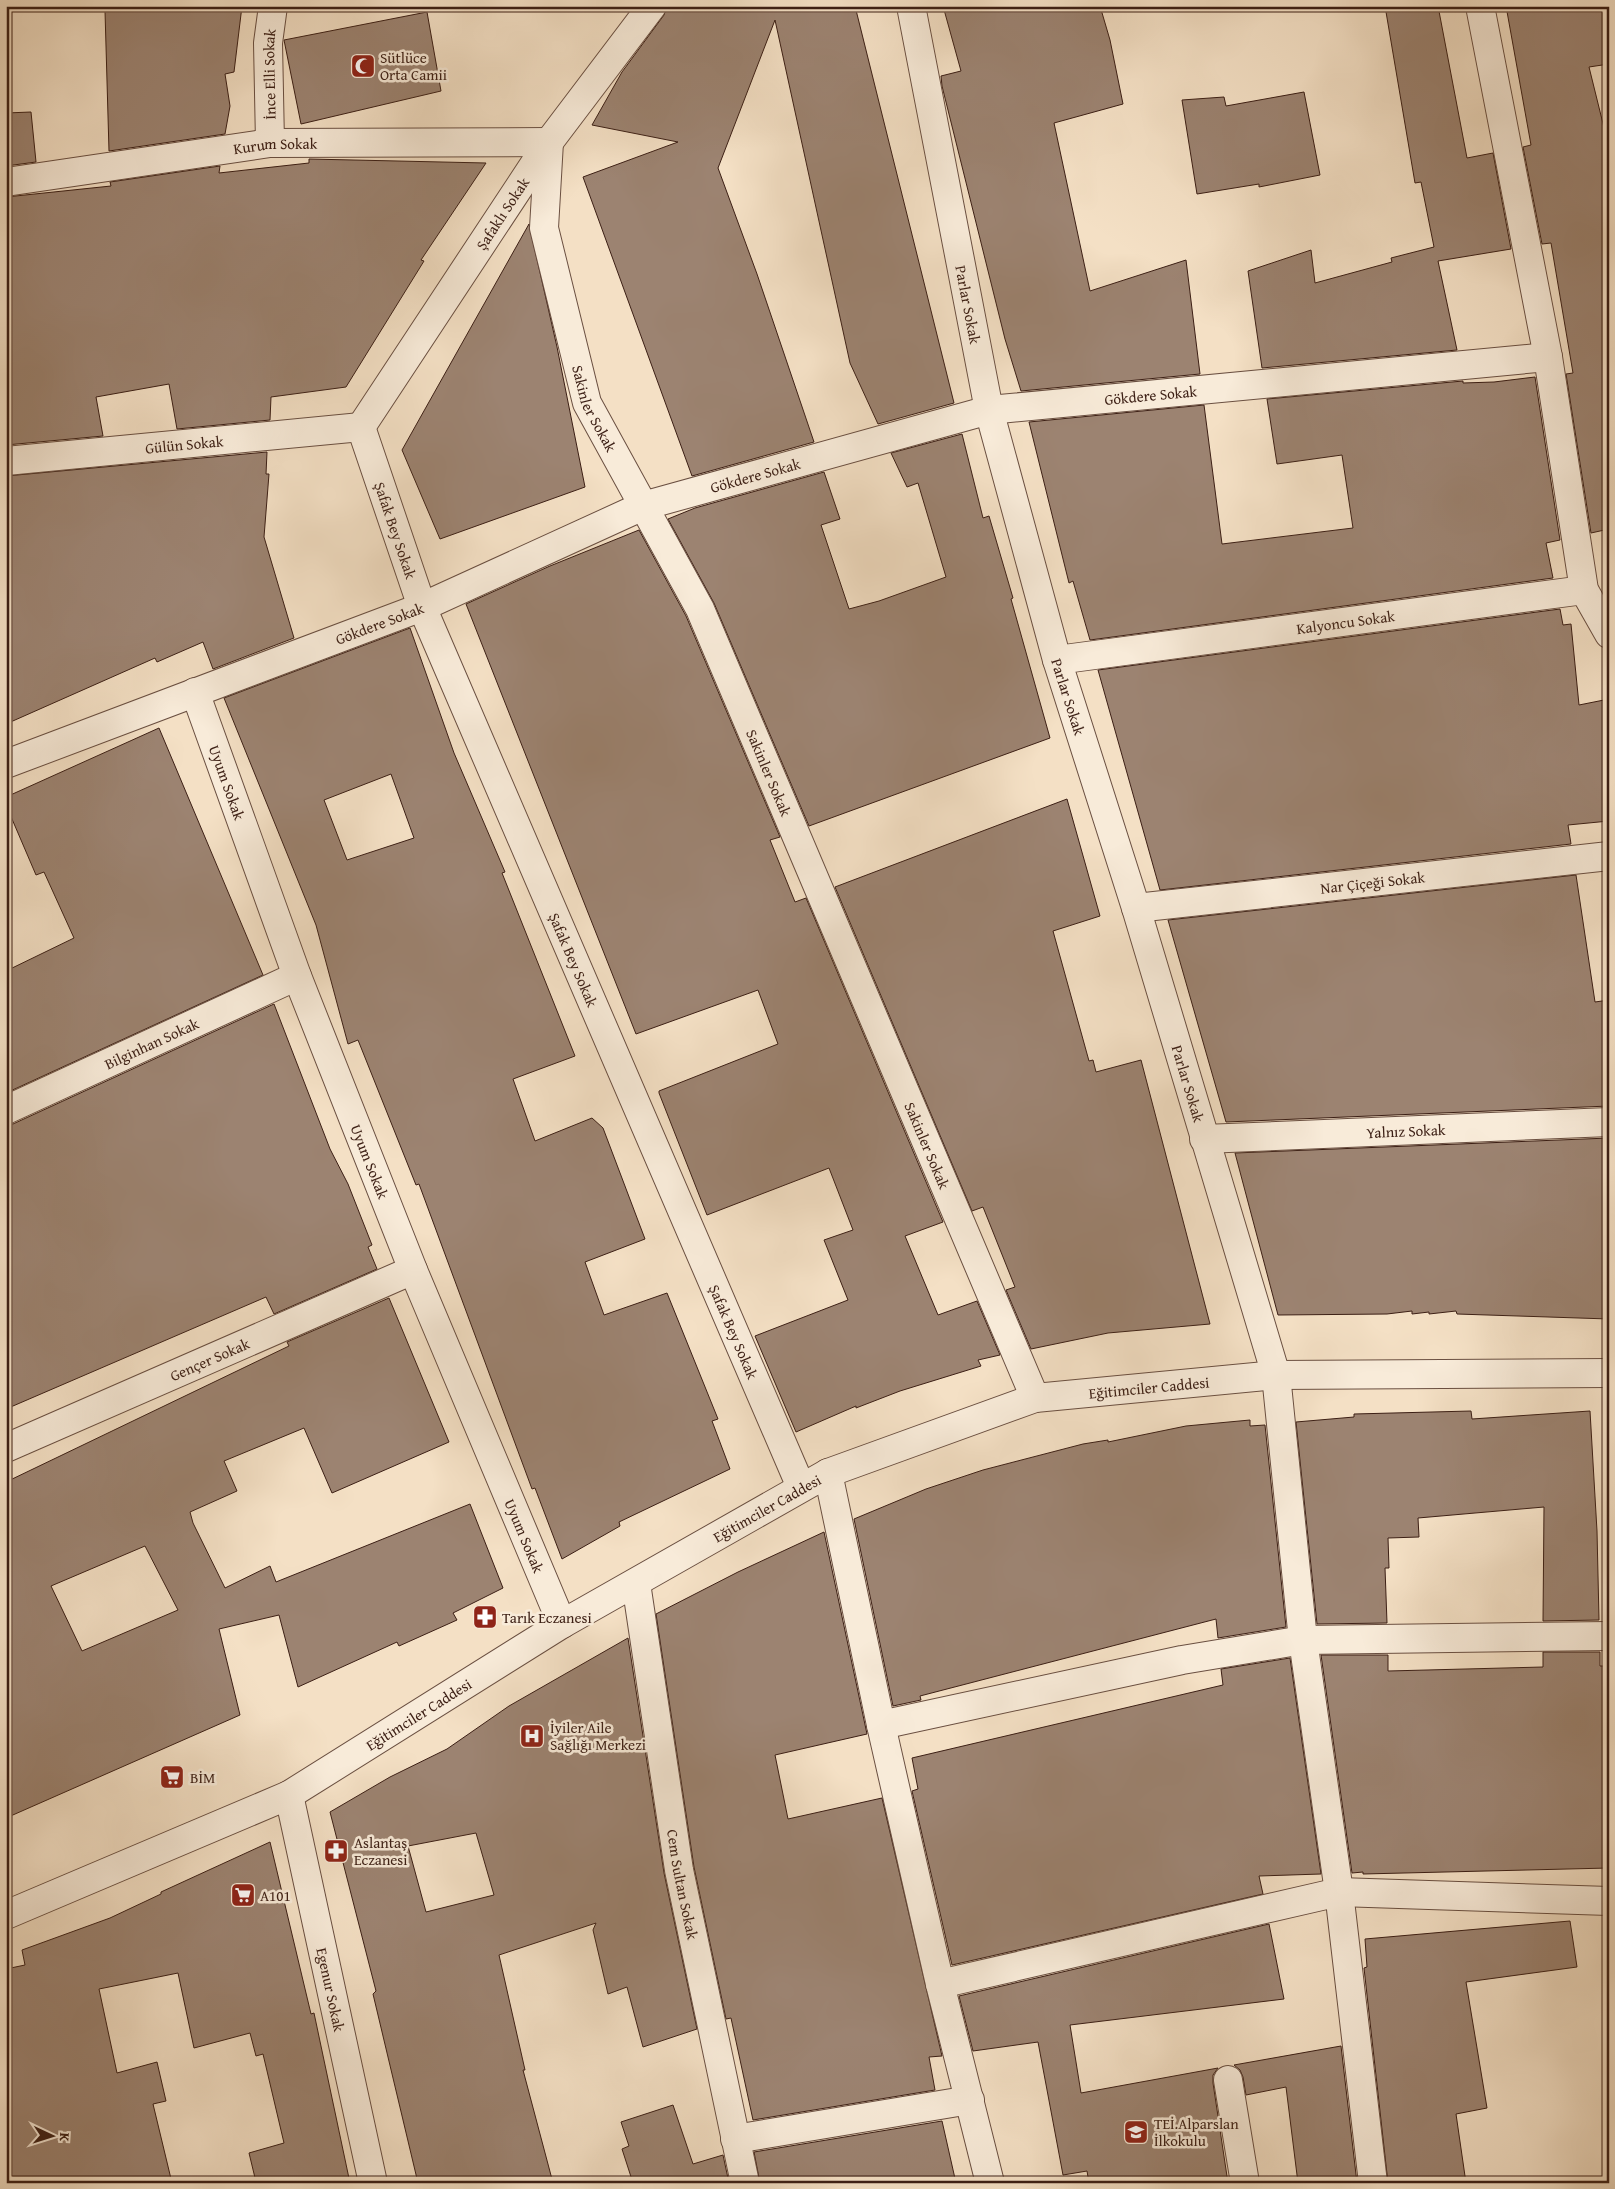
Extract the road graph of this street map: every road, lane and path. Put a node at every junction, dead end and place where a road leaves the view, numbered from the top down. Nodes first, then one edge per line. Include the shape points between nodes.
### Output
1 (273, 6) edge
2 (652, 6) edge
3 (910, 6) edge
4 (1480, 6) edge
5 (549, 142) junction
6 (270, 143) junction
7 (6, 182) edge
8 (1548, 357) junction
9 (989, 410) junction
10 (361, 427) junction
11 (6, 461) edge
12 (643, 506) junction
13 (1584, 590) junction
14 (422, 607) junction
15 (1609, 634) edge
16 (1057, 660) junction
17 (195, 692) junction
18 (6, 764) edge
19 (1609, 856) edge
20 (1136, 908) junction
21 (298, 976) junction
22 (6, 1110) edge
23 (1609, 1122) edge
24 (1204, 1139) junction
25 (413, 1270) junction
26 (1609, 1373) edge
27 (1276, 1375) junction
28 (1035, 1398) junction
29 (6, 1448) edge
30 (828, 1473) junction
31 (802, 1487) junction
32 (636, 1583) junction
33 (562, 1624) junction
34 (1609, 1636) edge
35 (1303, 1640) junction
36 (881, 1725) junction
37 (289, 1795) junction
38 (1339, 1892) junction
39 (1609, 1901) edge
40 (6, 1915) edge
41 (940, 1984) junction
42 (1228, 2080) dead end
43 (970, 2100) junction
44 (736, 2139) junction
45 (373, 2183) edge
46 (745, 2183) edge
47 (990, 2183) edge
48 (1245, 2183) edge
49 (1373, 2183) edge

1 - 6 street, İnce Elli Sokak via 268,43
2 - 5 street, Şafaklı Sokak
3 - 9 street, Parlar Sokak
4 - 8 street
5 - 6 street, Kurum Sokak
5 - 10 street, Şafaklı Sokak
5 - 12 street, Sakinler Sokak via 544,228 588,403
6 - 7 street, Kurum Sokak
8 - 9 street, Gökdere Sokak
8 - 13 street
9 - 12 street, Gökdere Sokak
9 - 16 street, Parlar Sokak
10 - 11 street, Gülün Sokak
10 - 14 street, Şafak Bey Sokak
12 - 14 street, Gökdere Sokak
12 - 28 street, Sakinler Sokak via 700,609
13 - 15 street
13 - 16 street, Kalyoncu Sokak
14 - 17 street, Gökdere Sokak
14 - 31 street, Şafak Bey Sokak
16 - 20 street, Parlar Sokak
17 - 18 street, Gökdere Sokak
17 - 21 street, Uyum Sokak
19 - 20 street, Nar Çiçeği Sokak
20 - 24 street, Parlar Sokak
21 - 22 street, Bilginhan Sokak
21 - 25 street, Uyum Sokak
23 - 24 street, Yalnız Sokak
24 - 27 street, Parlar Sokak
25 - 29 street, Gençer Sokak
25 - 33 street, Uyum Sokak
26 - 27 street, Eğitimciler Caddesi
27 - 28 street, Eğitimciler Caddesi
27 - 35 street, Parlar Sokak
28 - 30 street, Eğitimciler Caddesi
30 - 31 street, Eğitimciler Caddesi
30 - 36 street
31 - 32 street, Eğitimciler Caddesi
32 - 33 street, Eğitimciler Caddesi
32 - 44 street, Cem Sultan Sokak via 679,1870
33 - 37 street, Eğitimciler Caddesi
34 - 35 street
35 - 36 street via 1182,1660
35 - 38 street, Parlar Sokak
36 - 41 street
37 - 40 street, Eğitimciler Caddesi
37 - 45 street, Egenur Sokak
38 - 39 street
38 - 41 street
38 - 49 street, Parlar Sokak
41 - 43 street
42 - 48 street
43 - 44 street
43 - 47 street
44 - 46 street, Cem Sultan Sokak

